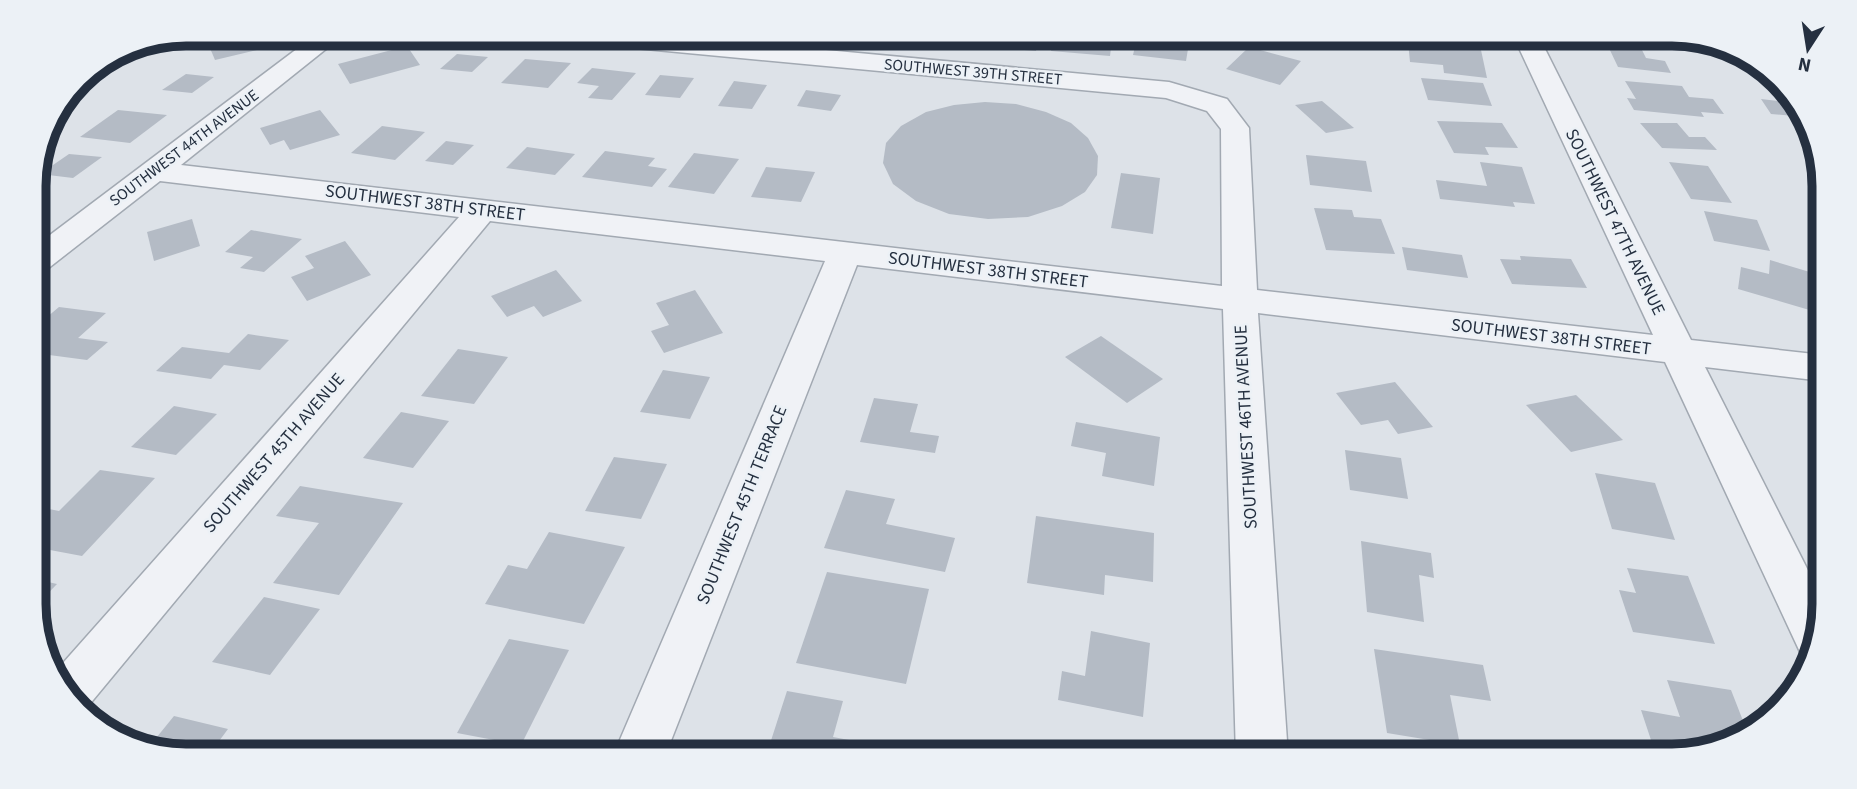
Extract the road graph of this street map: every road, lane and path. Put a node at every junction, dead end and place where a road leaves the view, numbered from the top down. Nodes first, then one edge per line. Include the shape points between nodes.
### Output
1 (1530, 45) edge
2 (317, 46) edge
3 (696, 46) edge
4 (1217, 105) joint
5 (154, 171) junction
6 (483, 209) junction
7 (46, 254) edge
8 (845, 254) junction
9 (1240, 299) junction
10 (1678, 352) junction
11 (1812, 367) edge
12 (1810, 622) edge
13 (73, 687) edge
14 (1261, 743) edge
15 (644, 744) edge

1 - 10 street, SOUTHWEST 47TH AVENUE
2 - 5 street, SOUTHWEST 44TH AVENUE
3 - 4 street, SOUTHWEST 39TH STREET via 1169,90
4 - 9 street, SOUTHWEST 46TH AVENUE via 1235,128
5 - 6 street, SOUTHWEST 38TH STREET
5 - 7 street, SOUTHWEST 44TH AVENUE
6 - 8 street, SOUTHWEST 38TH STREET
6 - 13 street, SOUTHWEST 45TH AVENUE
8 - 9 street, SOUTHWEST 38TH STREET
8 - 15 street, SOUTHWEST 45TH TERRACE
9 - 10 street, SOUTHWEST 38TH STREET
9 - 14 street, SOUTHWEST 46TH AVENUE
10 - 11 street, SOUTHWEST 38TH STREET
10 - 12 street, SOUTHWEST 47TH AVENUE

